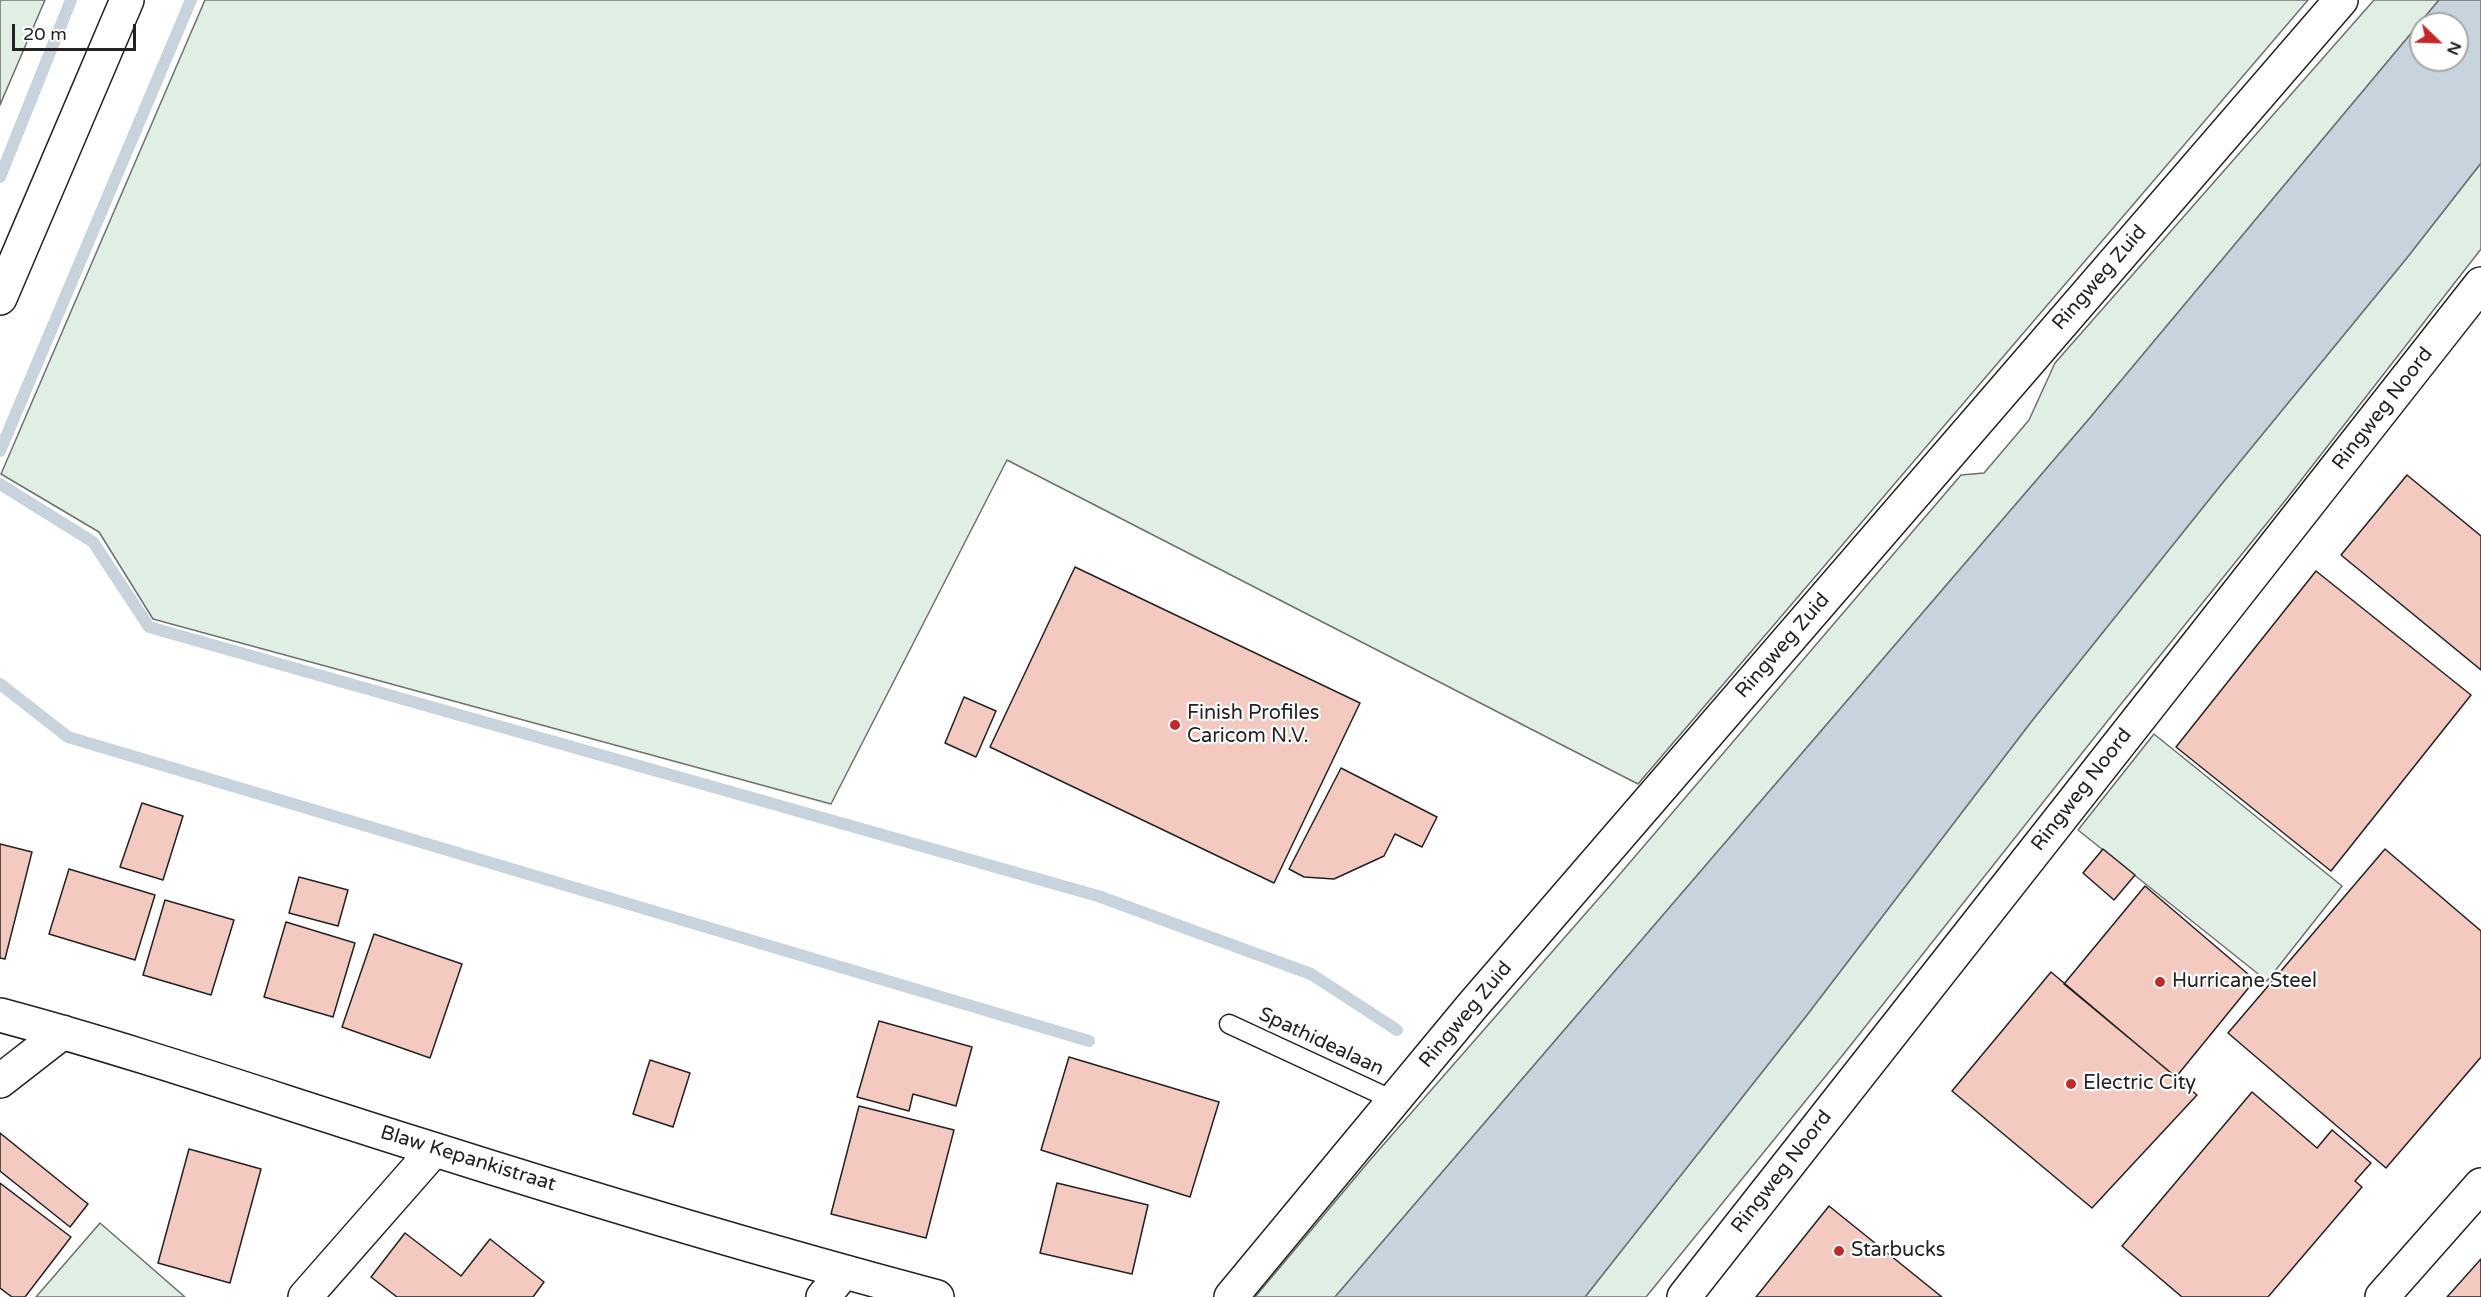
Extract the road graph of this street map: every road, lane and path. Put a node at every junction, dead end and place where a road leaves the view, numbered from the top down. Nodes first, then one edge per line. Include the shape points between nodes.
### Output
1 (2341, 0) edge
2 (124, 2) edge
3 (2481, 284) edge
4 (0, 298) edge
5 (0, 1015) edge
6 (1229, 1024) dead end
7 (63, 1032) junction
8 (0, 1080) edge
9 (1395, 1101) junction
10 (434, 1150) junction
11 (2481, 1185) edge
12 (844, 1272) junction
13 (305, 1297) edge
14 (823, 1297) edge
15 (937, 1297) edge
16 (1231, 1297) edge
17 (1684, 1297) edge
18 (2382, 1297) edge

1 - 9 street, Ringweg Zuid via 1481,996
2 - 4 street
3 - 17 street, Ringweg Noord
5 - 7 street, Blaw Kepankistraat
6 - 9 lane, Spathidealaan
7 - 8 street
7 - 10 street, Blaw Kepankistraat
9 - 16 street, Ringweg Zuid
10 - 12 street, Blaw Kepankistraat
10 - 13 street
11 - 18 street
12 - 14 street
12 - 15 street, Blaw Kepankistraat

